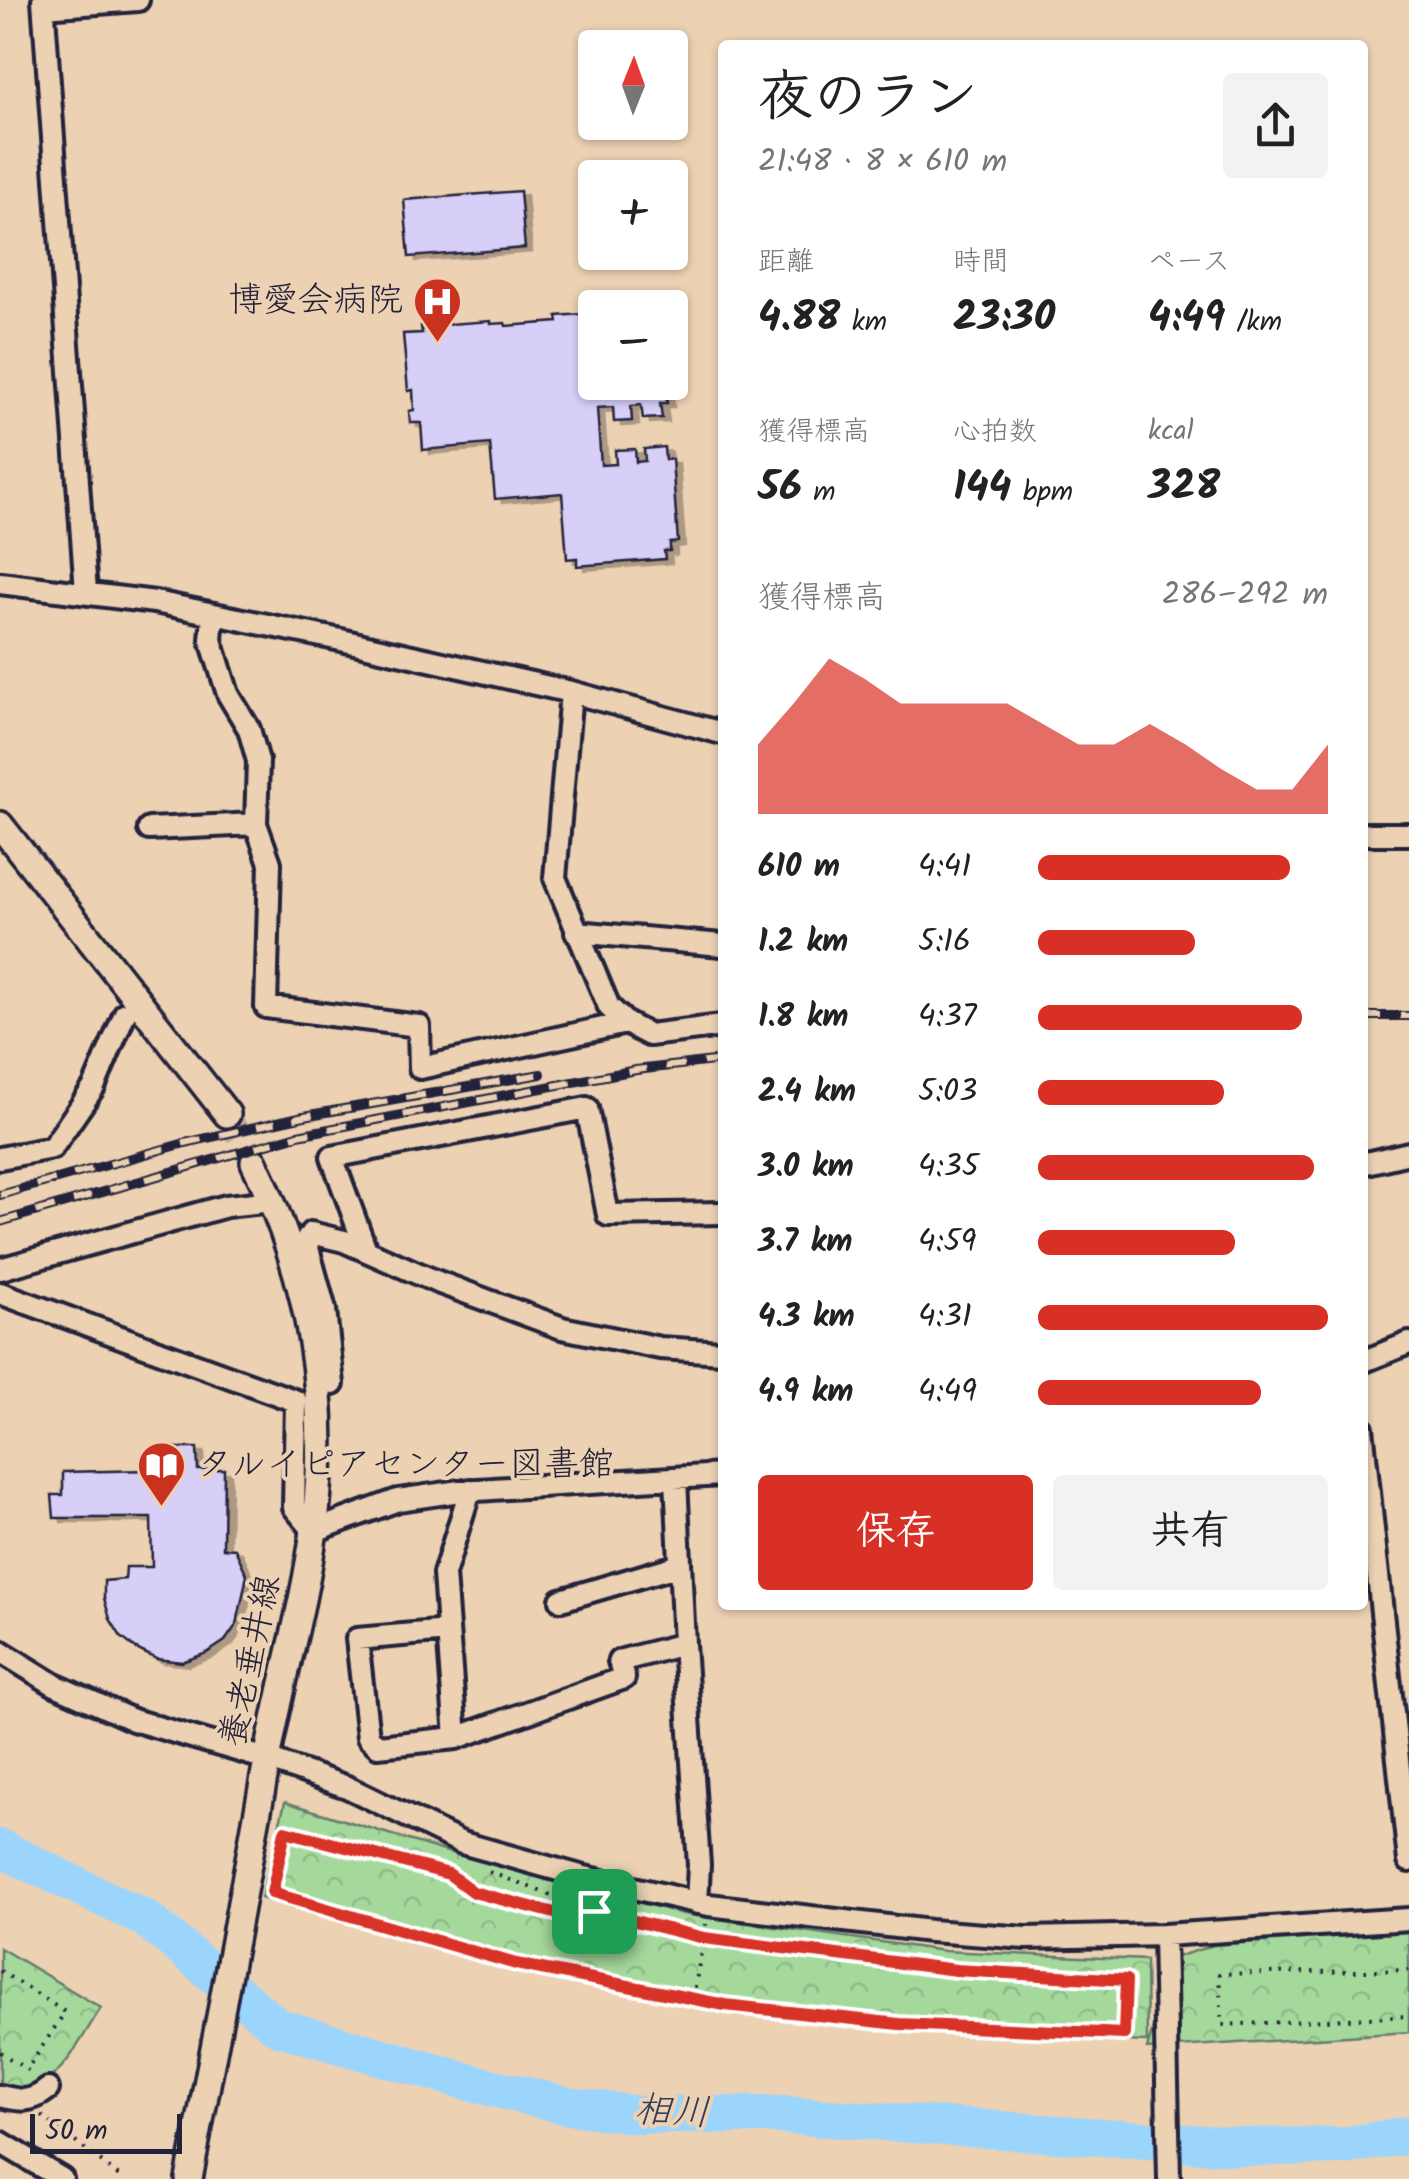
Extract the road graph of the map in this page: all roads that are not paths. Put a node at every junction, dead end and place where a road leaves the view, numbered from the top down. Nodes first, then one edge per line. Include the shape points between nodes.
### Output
1 (138, 0) edge
2 (103, 2) edge
3 (44, 4) edge
4 (0, 583) edge
5 (86, 592) junction
6 (213, 615) junction
7 (571, 692) junction
8 (718, 732) edge
9 (256, 824) junction
10 (0, 825) edge
11 (149, 829) dead end
12 (1368, 834) edge
13 (1409, 834) edge
14 (576, 932) junction
15 (718, 945) edge
16 (125, 1013) dead end
17 (626, 1024) junction
18 (718, 1026) edge
19 (227, 1114) tunnel mouth
20 (1409, 1153) edge
21 (0, 1158) edge
22 (254, 1162) tunnel mouth
23 (1368, 1163) edge
24 (273, 1201) junction
25 (718, 1212) edge
26 (366, 1250) junction
27 (0, 1268) edge
28 (0, 1294) edge
29 (1409, 1343) edge
30 (718, 1352) edge
31 (1368, 1360) edge
32 (334, 1384) dead end
33 (718, 1475) edge
34 (676, 1479) junction
35 (1368, 1483) edge
36 (470, 1490) junction
37 (314, 1531) junction
38 (680, 1565) junction
39 (561, 1600) dead end
40 (448, 1631) junction
41 (684, 1644) junction
42 (0, 1651) edge
43 (456, 1738) junction
44 (267, 1758) junction
45 (1409, 1861) edge
46 (697, 1903) junction
47 (1409, 1920) edge
48 (1164, 1946) junction
49 (40, 2094) road end
50 (0, 2096) edge
51 (0, 2142) edge
52 (62, 2179) edge
53 (190, 2179) edge
54 (1169, 2179) edge

1 - 2 street
2 - 3 street
3 - 5 street
4 - 5 street
5 - 6 street
6 - 7 street
6 - 9 street via 211,640 258,760
7 - 8 street
7 - 14 street via 555,878
9 - 11 street
9 - 17 street via 270,863 266,1007 419,1026 420,1068
10 - 19 main road
12 - 13 street
14 - 15 street
14 - 17 street via 609,1007
16 - 21 street via 94,1087 52,1148
17 - 18 street via 650,1034
20 - 23 street
22 - 24 main road, 養老垂井線
24 - 27 street via 226,1206
24 - 37 main road, 養老垂井線 via 302,1286 316,1364
25 - 26 street via 608,1215 588,1108 332,1158
26 - 30 street via 562,1328 660,1348
26 - 32 street via 311,1233 306,1241
28 - 37 street via 296,1401 294,1507
29 - 31 street
33 - 34 street
34 - 36 street
34 - 38 street
35 - 45 street
36 - 37 street via 398,1500
36 - 40 street via 444,1574
37 - 44 main road, 養老垂井線
38 - 39 street
38 - 41 street
40 - 43 street
40 - 43 street via 357,1638 368,1738 378,1746
41 - 43 street via 620,1661 624,1678
41 - 46 street
42 - 44 street via 133,1720
44 - 46 street via 347,1787 462,1842
44 - 53 main road, 養老垂井線
46 - 48 street via 930,1931
47 - 48 street
48 - 54 street
49 - 50 street
51 - 52 street

